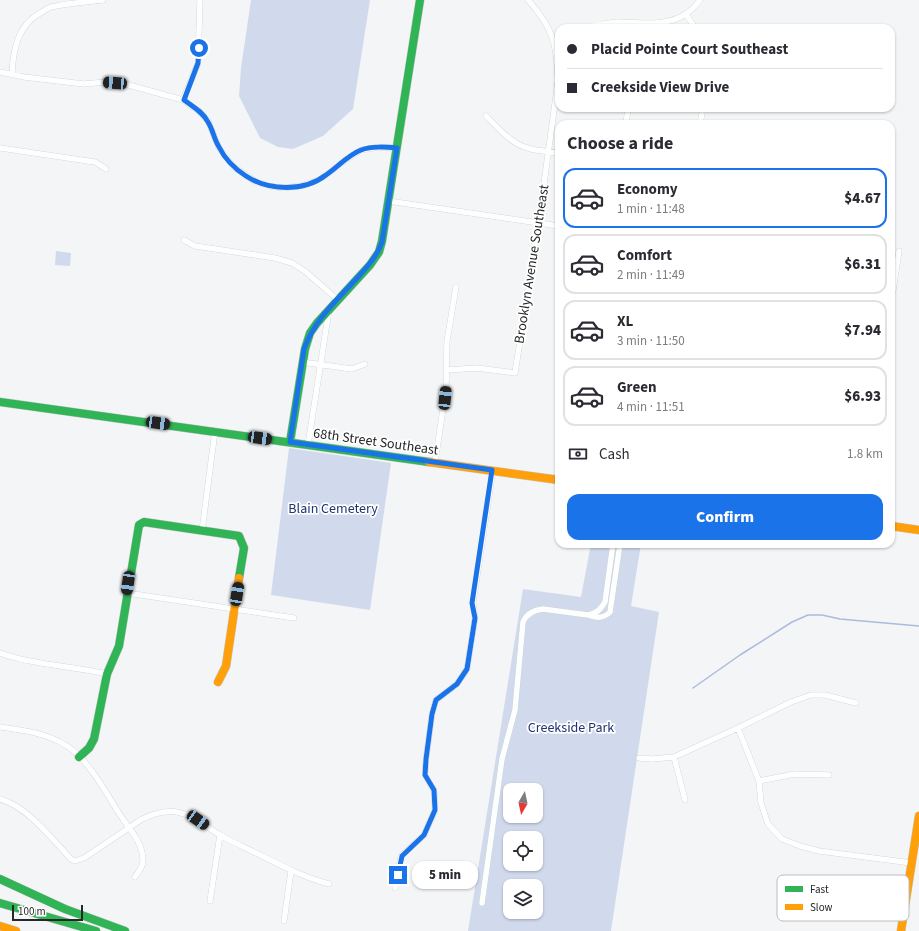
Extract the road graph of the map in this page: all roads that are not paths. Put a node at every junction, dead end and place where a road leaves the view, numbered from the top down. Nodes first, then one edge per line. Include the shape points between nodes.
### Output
1 (103, 0) edge
2 (200, 0) edge
3 (420, 0) edge
4 (528, 0) edge
5 (700, 0) edge
6 (686, 14) junction
7 (603, 24) edge
8 (648, 24) edge
9 (648, 24) edge
10 (692, 24) edge
11 (555, 36) edge
12 (0, 72) edge
13 (12, 74) junction
14 (184, 100) junction
15 (555, 105) edge
16 (486, 116) dead end
17 (0, 148) edge
18 (397, 148) junction
19 (549, 152) junction
20 (555, 153) edge
21 (106, 169) dead end
22 (388, 201) junction
23 (538, 223) junction
24 (555, 225) edge
25 (184, 240) dead end
26 (899, 251) dead end
27 (895, 278) edge
28 (456, 286) dead end
29 (338, 300) junction
30 (329, 309) junction
31 (302, 362) junction
32 (365, 364) dead end
33 (320, 365) junction
34 (447, 370) junction
35 (0, 402) edge
36 (215, 431) junction
37 (290, 442) junction
38 (308, 445) junction
39 (435, 462) junction
40 (492, 470) junction
41 (555, 479) edge
42 (895, 527) edge
43 (202, 530) junction
44 (919, 530) edge
45 (612, 548) edge
46 (619, 548) edge
47 (127, 593) junction
48 (235, 609) junction
49 (588, 615) junction
50 (294, 618) dead end
51 (0, 653) edge
52 (107, 674) junction
53 (218, 682) dead end
54 (856, 703) dead end
55 (0, 727) edge
56 (738, 728) junction
57 (79, 757) junction
58 (674, 757) junction
59 (639, 758) dead end
60 (829, 774) dead end
61 (759, 781) junction
62 (0, 799) edge
63 (685, 800) dead end
64 (919, 816) edge
65 (130, 827) junction
66 (220, 835) junction
67 (917, 837) edge
68 (912, 864) junction
69 (291, 871) junction
70 (135, 877) dead end
71 (0, 879) edge
72 (909, 882) edge
73 (329, 884) dead end
74 (395, 888) dead end
75 (210, 901) dead end
76 (0, 903) edge
77 (482, 903) dead end
78 (284, 921) dead end
79 (903, 921) edge
80 (0, 926) edge
81 (16, 931) edge
82 (96, 931) edge
83 (126, 931) edge
84 (901, 931) edge

1 - 13 street via 50,7 26,24 15,45
2 - 14 street via 198,63
3 - 18 main road
4 - 11 street, Brooklyn Avenue Southeast
5 - 6 street
6 - 9 street via 664,22
6 - 10 street
7 - 8 street
12 - 13 street
13 - 14 street via 84,84 125,84
14 - 18 street via 208,121 219,148 234,167 256,182 269,186 300,186 325,176 361,150
15 - 19 street, Brooklyn Avenue Southeast
16 - 19 street via 518,144
17 - 21 street via 95,162
18 - 22 main road
19 - 20 street
19 - 23 street, Brooklyn Avenue Southeast
22 - 23 street
22 - 29 main road via 379,252
23 - 24 street
23 - 34 street, Brooklyn Avenue Southeast via 515,373 477,368
25 - 29 street via 195,246 292,263
26 - 27 street
28 - 34 street via 447,341
29 - 30 main road
30 - 31 main road via 310,333
30 - 33 street
31 - 33 street
31 - 37 main road
32 - 33 street via 352,369
33 - 38 street
34 - 39 street
35 - 36 main road, 68th Street Southeast
36 - 37 main road, 68th Street Southeast
36 - 43 street
37 - 38 main road, 68th Street Southeast
38 - 39 main road, 68th Street Southeast
39 - 40 main road, 68th Street Southeast
40 - 41 main road, 68th Street Southeast
40 - 74 street via 472,603 475,618 467,669 457,684 436,700 432,714 425,775 434,790 435,810 424,835 402,856
42 - 44 main road
43 - 47 main road via 144,522 139,525
43 - 48 main road via 239,536 244,548
45 - 49 street via 604,602 601,609
46 - 49 street via 610,612 600,618
47 - 48 street
47 - 52 main road via 119,646
48 - 50 street
48 - 53 main road via 226,666
49 - 77 street via 543,609 530,613 523,622 515,710 502,759
51 - 52 street via 18,659
52 - 57 main road via 94,739
54 - 56 street via 824,695 810,695
55 - 57 street via 54,739
56 - 58 street
56 - 61 street
57 - 65 street via 110,796 117,811
58 - 59 street
58 - 63 street
60 - 61 street via 795,774
61 - 68 street via 761,803 768,824 782,839 820,851
62 - 65 street via 24,811 75,861 79,861
64 - 67 main road
65 - 66 street via 152,814 176,812 191,816
65 - 70 street via 137,839 143,861
66 - 69 street
66 - 75 street
67 - 68 main road
68 - 72 main road
69 - 73 street
69 - 78 street
71 - 83 main road via 65,910
76 - 82 main road
79 - 84 main road
80 - 81 main road

